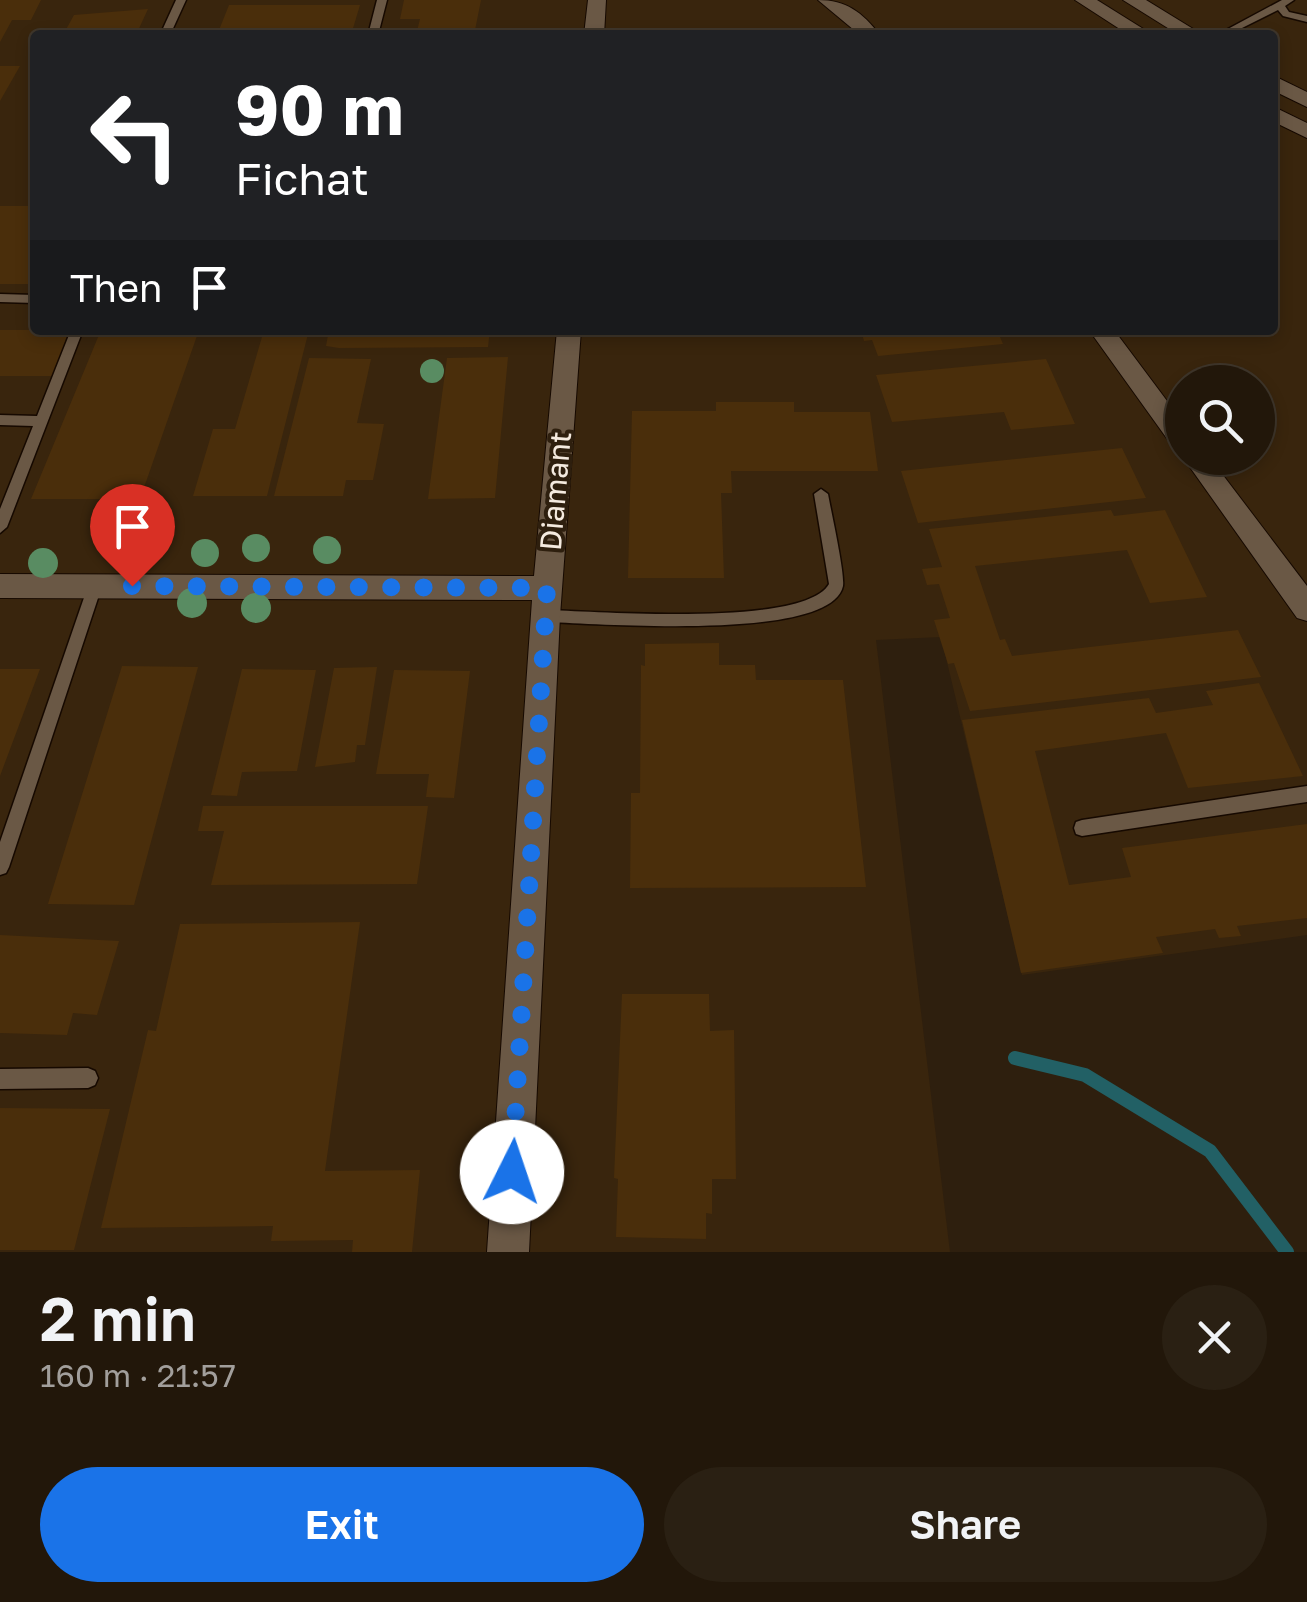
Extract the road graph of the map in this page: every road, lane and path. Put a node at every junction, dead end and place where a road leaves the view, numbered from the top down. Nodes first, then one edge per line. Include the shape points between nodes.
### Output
1 (181, 0) edge
2 (382, 0) edge
3 (597, 0) edge
4 (827, 0) edge
5 (1084, 0) edge
6 (1132, 0) edge
7 (1284, 3) edge
8 (1307, 19) edge
9 (168, 30) edge
10 (374, 30) edge
11 (594, 30) edge
12 (866, 30) edge
13 (1134, 30) edge
14 (1183, 30) edge
15 (1231, 30) dead end
16 (1278, 84) edge
17 (1307, 101) edge
18 (1278, 115) edge
19 (1307, 132) edge
20 (0, 298) edge
21 (30, 298) edge
22 (75, 335) edge
23 (569, 335) edge
24 (1105, 335) edge
25 (1165, 417) edge
26 (0, 420) edge
27 (42, 421) junction
28 (1208, 475) edge
29 (822, 494) dead end
30 (0, 527) edge
31 (0, 586) edge
32 (96, 586) junction
33 (546, 602) junction
34 (1307, 609) edge
35 (1307, 794) edge
36 (1082, 828) dead end
37 (0, 867) edge
38 (88, 1078) dead end
39 (0, 1079) edge
40 (508, 1252) edge

1 - 9 lane
2 - 10 lane
3 - 11 street
4 - 12 street
5 - 13 street
6 - 14 street
7 - 8 lane via 1286,14
7 - 15 lane
16 - 17 street
18 - 19 street
20 - 21 lane
22 - 27 lane
23 - 33 street, Diamant
24 - 25 street
26 - 27 lane
27 - 30 lane
28 - 34 street
29 - 33 lane via 836,584 828,598 806,608 754,618
31 - 32 street
32 - 33 street
32 - 37 lane
33 - 40 street, Diamant
35 - 36 lane
38 - 39 lane

